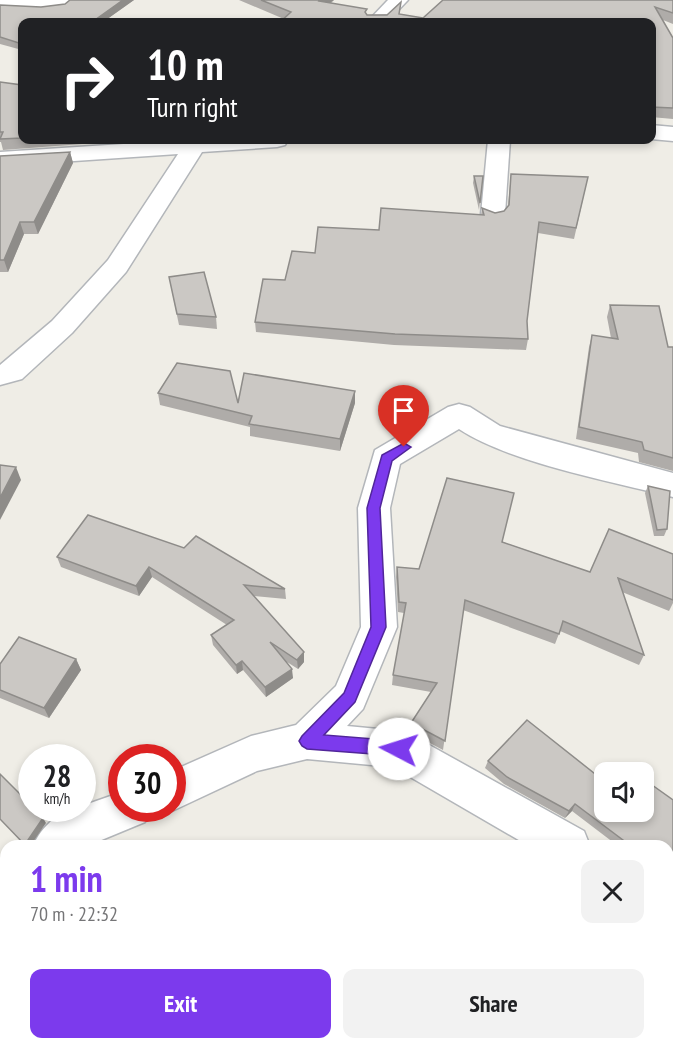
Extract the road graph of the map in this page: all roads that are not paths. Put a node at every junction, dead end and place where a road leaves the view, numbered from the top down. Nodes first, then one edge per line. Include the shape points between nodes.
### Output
1 (71, 0) edge
2 (399, 0) edge
3 (0, 4) edge
4 (380, 18) edge
5 (656, 132) edge
6 (673, 134) edge
7 (227, 144) edge
8 (499, 144) edge
9 (194, 147) junction
10 (0, 159) edge
11 (493, 214) edge
12 (0, 375) edge
13 (673, 485) edge
14 (307, 741) junction
15 (186, 785) edge
16 (108, 816) edge
17 (62, 840) edge
18 (558, 840) edge

1 - 3 street via 34,8
2 - 4 street
5 - 6 street
7 - 9 street
8 - 11 street
9 - 10 street
9 - 12 street via 117,266 62,327 12,372
13 - 14 street via 489,434 459,415 386,458 374,508 379,627 350,698
14 - 15 street via 251,754
14 - 18 street via 399,749
16 - 17 street via 79,827

